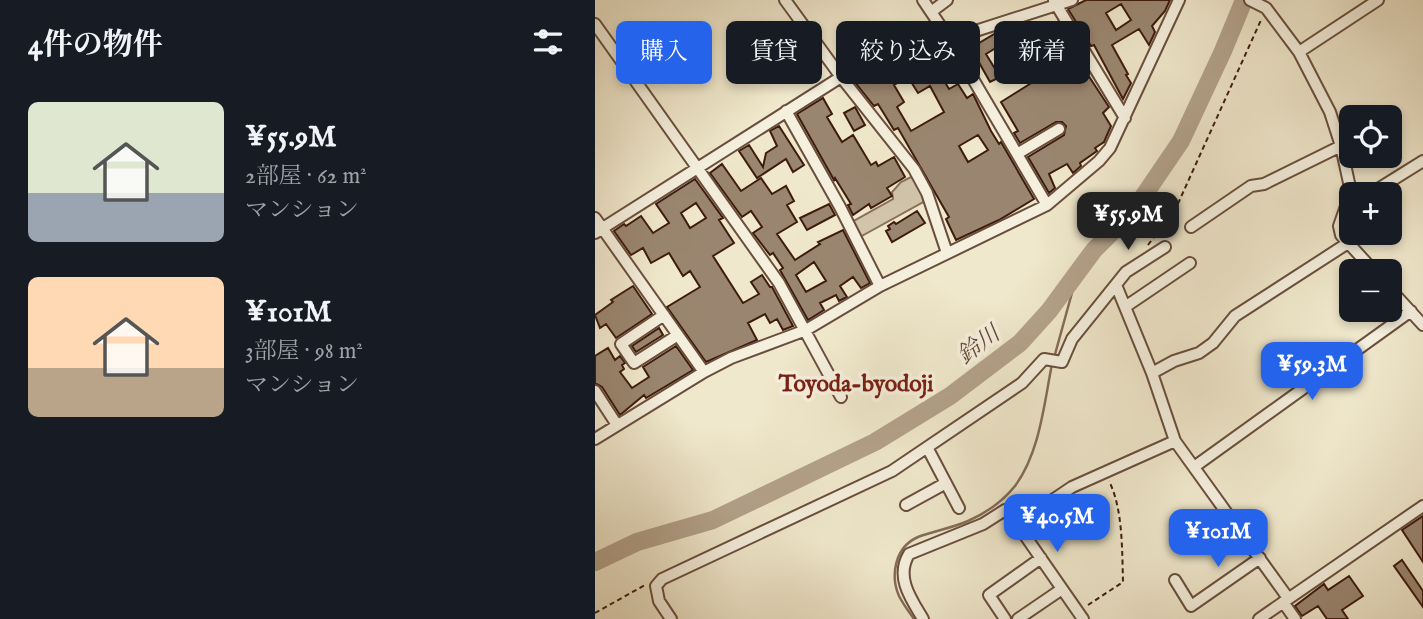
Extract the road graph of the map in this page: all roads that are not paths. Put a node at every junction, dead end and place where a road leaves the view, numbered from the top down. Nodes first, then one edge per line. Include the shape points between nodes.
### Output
1 (785, 0) edge
2 (923, 0) edge
3 (947, 0) edge
4 (1072, 0) edge
5 (1179, 0) edge
6 (1250, 0) edge
7 (1378, 0) edge
8 (1055, 2) edge
9 (931, 12) junction
10 (937, 21) edge
11 (595, 24) edge
12 (980, 29) edge
13 (1300, 52) junction
14 (836, 70) edge
15 (836, 80) edge
16 (847, 84) edge
17 (976, 84) edge
18 (786, 111) junction
19 (1125, 118) junction
20 (1059, 129) dead end
21 (1339, 140) edge
22 (1339, 147) edge
23 (1017, 154) junction
24 (1423, 161) edge
25 (698, 167) junction
26 (1389, 182) edge
27 (1047, 205) junction
28 (595, 218) edge
29 (1191, 227) dead end
30 (599, 230) edge
31 (1345, 245) edge
32 (1350, 245) edge
33 (1165, 247) dead end
34 (947, 253) junction
35 (1363, 259) edge
36 (1190, 262) dead end
37 (1116, 285) junction
38 (880, 286) junction
39 (1402, 302) edge
40 (1125, 307) junction
41 (1411, 311) junction
42 (664, 315) junction
43 (1423, 325) edge
44 (806, 330) junction
45 (678, 335) junction
46 (704, 372) junction
47 (1153, 373) junction
48 (595, 391) edge
49 (841, 397) dead end
50 (617, 425) junction
51 (595, 439) edge
52 (1175, 441) junction
53 (928, 449) junction
54 (1194, 467) junction
55 (946, 483) junction
56 (906, 505) dead end
57 (1423, 506) edge
58 (959, 508) dead end
59 (1017, 524) junction
60 (1041, 558) junction
61 (1260, 558) junction
62 (1175, 580) dead end
63 (1062, 589) junction
64 (1286, 600) junction
65 (1081, 615) edge
66 (671, 619) edge
67 (923, 619) edge
68 (1005, 619) edge
69 (1018, 619) edge
70 (1259, 619) edge
71 (1295, 619) edge

1 - 14 street
2 - 9 street
3 - 9 street
4 - 8 street
5 - 19 street
6 - 13 street via 1266,8
7 - 13 street
8 - 12 street
8 - 19 street
9 - 10 street
11 - 25 street
13 - 21 street
15 - 18 street
16 - 34 street via 914,169
17 - 23 street
18 - 25 street
18 - 38 street
19 - 27 street via 1099,161
20 - 23 street
22 - 29 street via 1251,186
23 - 27 street
24 - 26 street
25 - 30 street
25 - 44 street
27 - 34 street
28 - 30 street
30 - 42 street
31 - 47 street via 1234,316 1199,353
32 - 35 street
33 - 37 street via 1126,272
34 - 38 street
36 - 40 street
37 - 40 street
37 - 53 street via 1072,339 1062,362 1044,359 1022,383
38 - 44 street
39 - 41 street
40 - 47 street
41 - 43 street
41 - 54 street
42 - 45 street
42 - 45 street via 621,344 634,363
44 - 46 street
44 - 49 street
45 - 46 street
46 - 50 street
47 - 52 street
48 - 50 street
50 - 51 street
52 - 54 street
52 - 59 street via 1072,487
53 - 55 street
53 - 66 street via 892,471 662,579 656,586 659,601
54 - 61 street
55 - 56 street
55 - 58 street
57 - 64 street
59 - 60 street
59 - 67 street via 1005,510 983,524 909,554 902,578
60 - 63 street
60 - 68 street via 989,595
61 - 62 street via 1191,606
61 - 64 street
63 - 65 street
63 - 69 street
64 - 70 street
64 - 71 street

